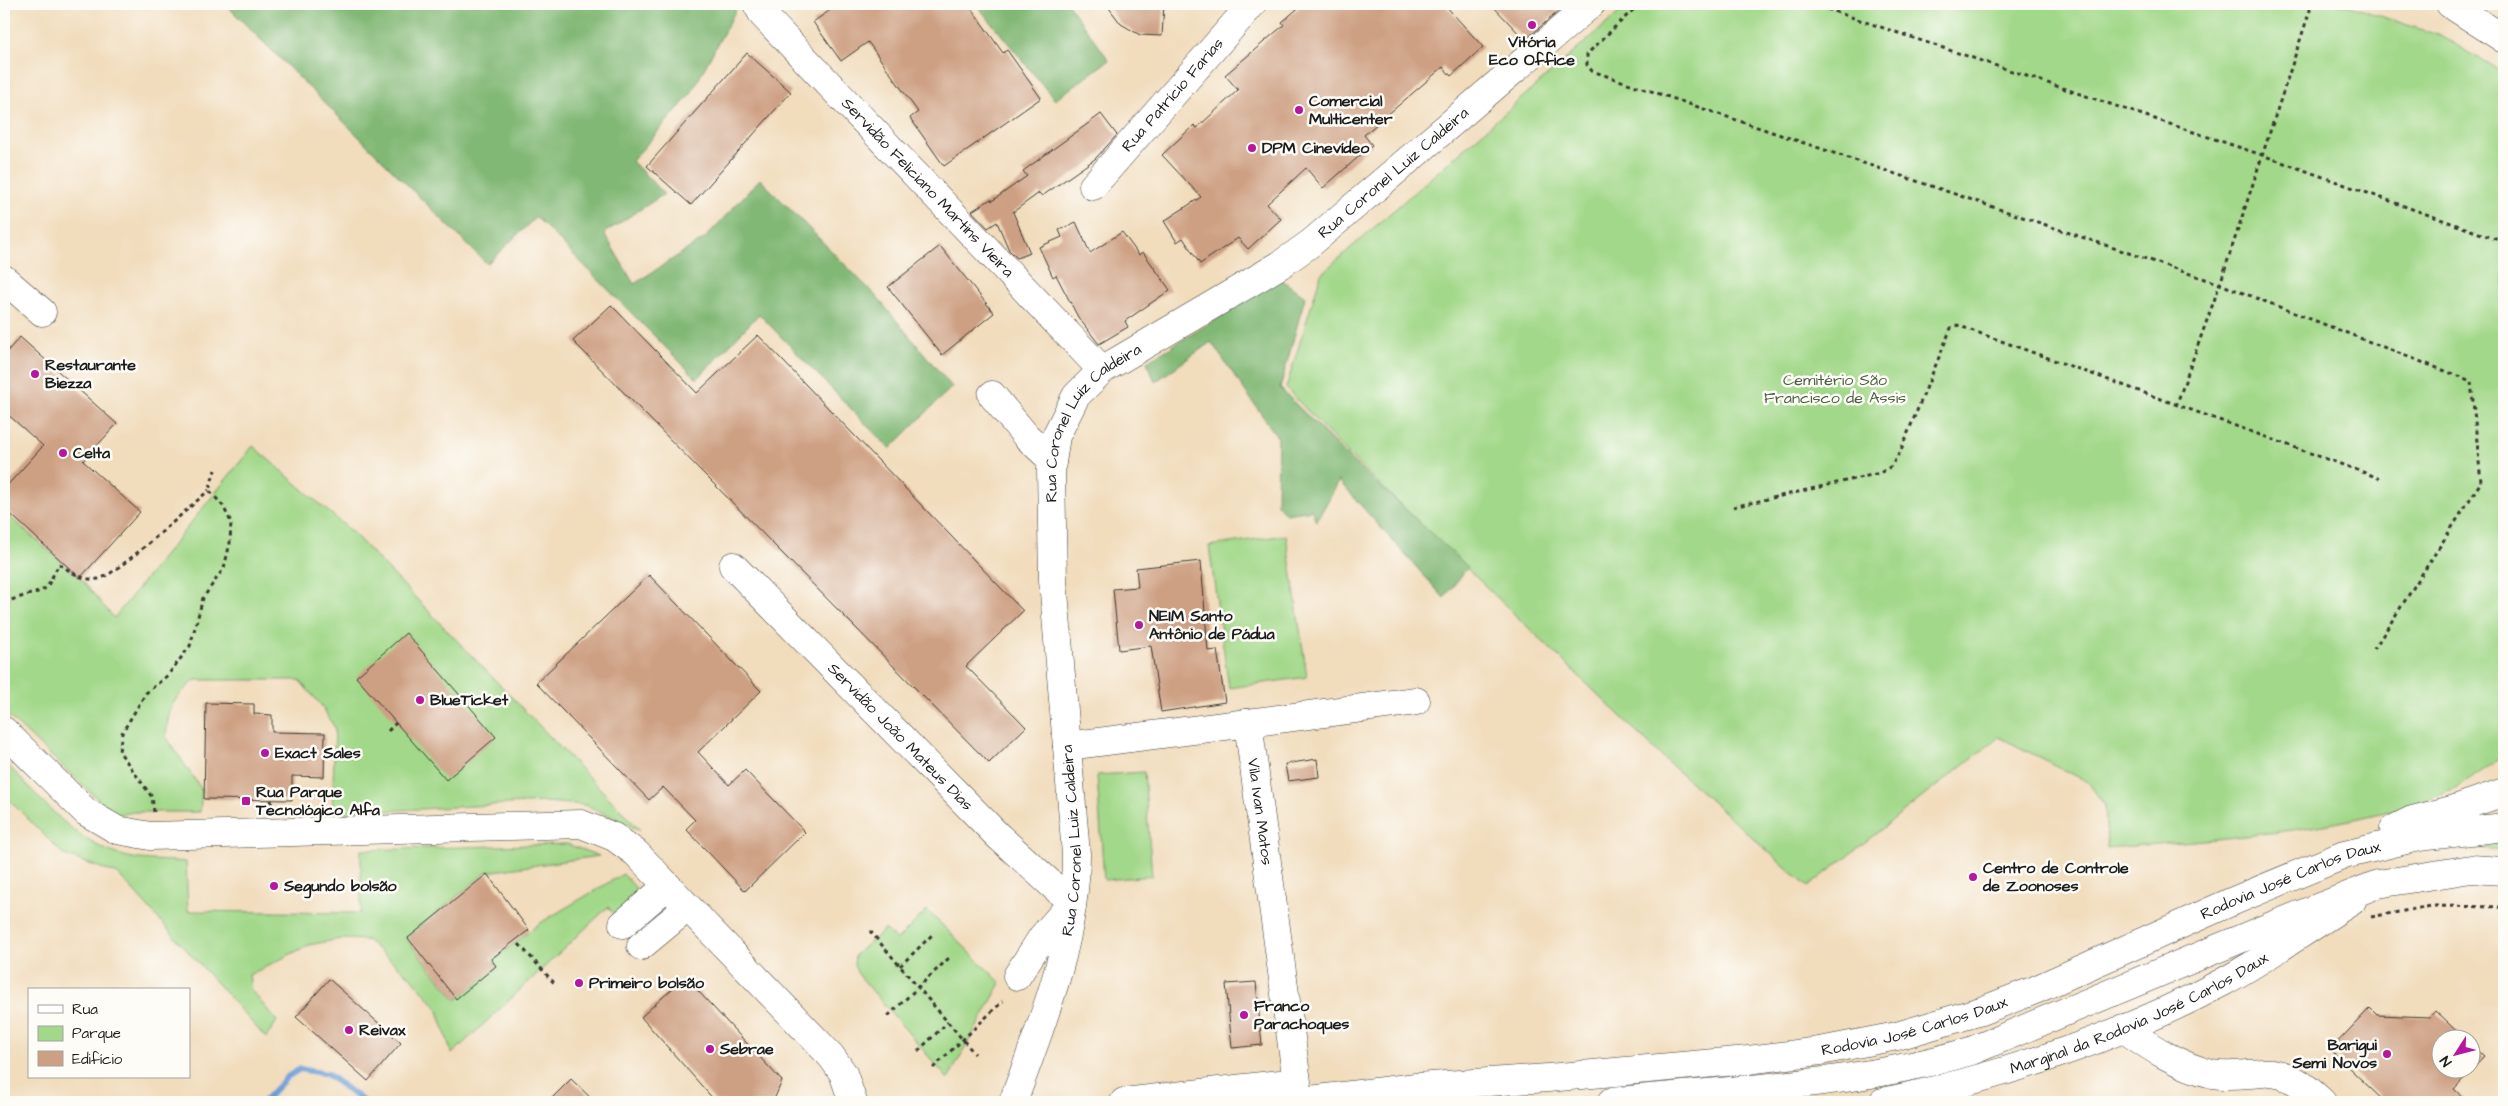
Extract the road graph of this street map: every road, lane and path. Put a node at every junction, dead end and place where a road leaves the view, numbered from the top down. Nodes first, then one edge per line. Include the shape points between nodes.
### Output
1 (757, 4) edge
2 (1252, 4) edge
3 (1592, 4) edge
4 (1639, 4) edge
5 (1812, 4) edge
6 (2312, 4) edge
7 (2450, 4) edge
8 (2469, 4) edge
9 (2477, 4) edge
10 (2504, 18) edge
11 (2504, 39) edge
12 (2262, 155) junction
13 (1093, 186) dead end
14 (2504, 242) edge
15 (4, 279) edge
16 (2220, 284) junction
17 (42, 312) dead end
18 (1102, 370) junction
19 (992, 395) dead end
20 (2176, 406) junction
21 (1052, 460) junction
22 (215, 470) dead end
23 (2379, 478) dead end
24 (209, 490) junction
25 (1732, 507) dead end
26 (733, 566) dead end
27 (4, 602) edge
28 (2374, 649) dead end
29 (1416, 701) dead end
30 (396, 723) dead end
31 (1248, 723) junction
32 (4, 731) edge
33 (388, 731) dead end
34 (1067, 746) junction
35 (2504, 792) edge
36 (2504, 827) edge
37 (150, 836) junction
38 (2344, 855) junction
39 (2504, 871) edge
40 (2378, 884) junction
41 (667, 886) junction
42 (1072, 903) junction
43 (688, 907) junction
44 (623, 924) dead end
45 (870, 931) dead end
46 (932, 935) dead end
47 (518, 944) dead end
48 (641, 946) dead end
49 (951, 956) dead end
50 (900, 966) junction
51 (1017, 976) dead end
52 (556, 985) dead end
53 (918, 987) junction
54 (1003, 1000) dead end
55 (888, 1016) dead end
56 (948, 1022) junction
57 (2124, 1028) junction
58 (963, 1039) junction
59 (918, 1051) dead end
60 (975, 1054) dead end
61 (933, 1068) dead end
62 (1296, 1092) edge
63 (853, 1102) edge
64 (1013, 1102) edge
65 (1124, 1102) edge
66 (1611, 1102) edge
67 (1883, 1102) edge
68 (2322, 1102) edge

1 - 18 main road, Servidão Feliciano Martins Vieira via 763,16
2 - 13 main road, Rua Patrício Farias
3 - 18 main road, Rua Coronel Luiz Caldeira via 1311,243 1280,265
4 - 16 path via 1587,54 1587,65 1592,71
5 - 12 path
6 - 12 path
7 - 10 main road
7 - 11 main road
8 - 9 main road
12 - 14 path
12 - 16 path
15 - 17 main road
16 - 20 path
16 - 28 path via 2471,381 2481,482
18 - 21 main road, Rua Coronel Luiz Caldeira via 1076,396 1056,436
19 - 21 main road via 1026,436
20 - 23 path
20 - 25 path via 1957,325 1951,328 1900,452 1890,467 1880,473
21 - 34 main road, Rua Coronel Luiz Caldeira via 1053,580
22 - 24 path
24 - 27 path via 124,564 100,580 80,578 59,564 47,587
24 - 37 path via 231,522 224,568 204,598 190,646 168,676 146,693 122,733 119,751 152,797 155,818
26 - 42 main road, Servidão João Mateus Dias via 997,835
29 - 31 main road
30 - 33 path
31 - 34 main road
31 - 62 main road, Vila Ivan Matos
32 - 37 main road via 86,812 117,830
34 - 42 main road, Rua Coronel Luiz Caldeira via 1076,854
35 - 38 main road via 2412,820
36 - 38 main road, Rodovia José Carlos Daux via 2419,837
37 - 41 main road via 581,824 621,842
38 - 62 main road, Rodovia José Carlos Daux via 2035,990 1981,1011 1897,1036 1820,1051 1748,1060 1548,1078
39 - 40 main road, Rodovia José Carlos Daux via 2471,868
40 - 57 main road, Marginal da Rodovia José Carlos Daux via 2223,982
40 - 66 main road, Rodovia José Carlos Daux via 1971,1051 1932,1063 1806,1084
41 - 43 main road
41 - 44 main road
42 - 51 main road via 1043,936
42 - 64 main road, Rua Coronel Luiz Caldeira via 1057,976
43 - 48 main road
43 - 63 main road via 831,1056 843,1073
45 - 50 path
46 - 50 path
47 - 52 path
49 - 53 path
50 - 53 path
53 - 55 path
53 - 56 path
54 - 58 path
56 - 58 path
56 - 59 path
57 - 67 main road, Marginal da Rodovia José Carlos Daux via 1944,1090
57 - 68 main road via 2148,1046 2180,1063 2212,1074 2280,1074 2301,1083
58 - 60 path
58 - 61 path
62 - 65 main road

